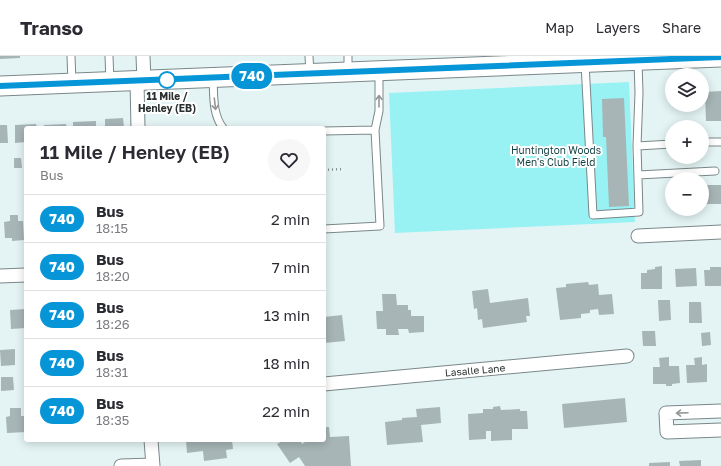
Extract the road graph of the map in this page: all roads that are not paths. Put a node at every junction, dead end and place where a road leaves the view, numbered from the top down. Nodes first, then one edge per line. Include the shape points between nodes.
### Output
1 (71, 56) edge
2 (109, 56) edge
3 (143, 56) edge
4 (721, 57) edge
5 (638, 60) junction
6 (517, 61) edge
7 (585, 62) junction
8 (348, 64) edge
9 (310, 65) edge
10 (378, 71) junction
11 (213, 78) junction
12 (140, 81) junction
13 (110, 82) junction
14 (72, 84) junction
15 (0, 86) edge
16 (138, 126) edge
17 (222, 126) edge
18 (375, 130) junction
19 (326, 131) edge
20 (709, 142) edge
21 (721, 142) edge
22 (665, 144) edge
23 (637, 146) junction
24 (715, 171) dead end
25 (638, 175) junction
26 (326, 229) edge
27 (721, 232) edge
28 (638, 236) dead end
29 (24, 275) edge
30 (0, 276) edge
31 (627, 356) dead end
32 (326, 384) edge
33 (721, 411) edge
34 (721, 430) edge
35 (152, 442) edge
36 (153, 465) edge
37 (121, 466) edge

1 - 14 lane
2 - 13 lane
3 - 12 street
4 - 5 main road
5 - 7 main road
5 - 23 lane via 640,93
6 - 7 main road
6 - 10 main road
7 - 25 lane via 593,215 639,212
8 - 9 main road
8 - 10 main road
9 - 11 main road
18 -> 10 lane via 380,111
11 - 12 main road
11 -> 17 lane via 215,111
12 - 13 main road
12 - 16 street
13 - 14 main road
14 - 15 main road
18 - 19 lane
18 - 26 lane via 380,226
20 - 21 lane
22 - 23 lane
23 - 25 lane
24 - 25 lane
27 - 28 street
29 - 30 street
31 - 32 street, Lasalle Lane
33 -> 34 street via 666,413 667,432
35 - 36 street
36 - 37 street

